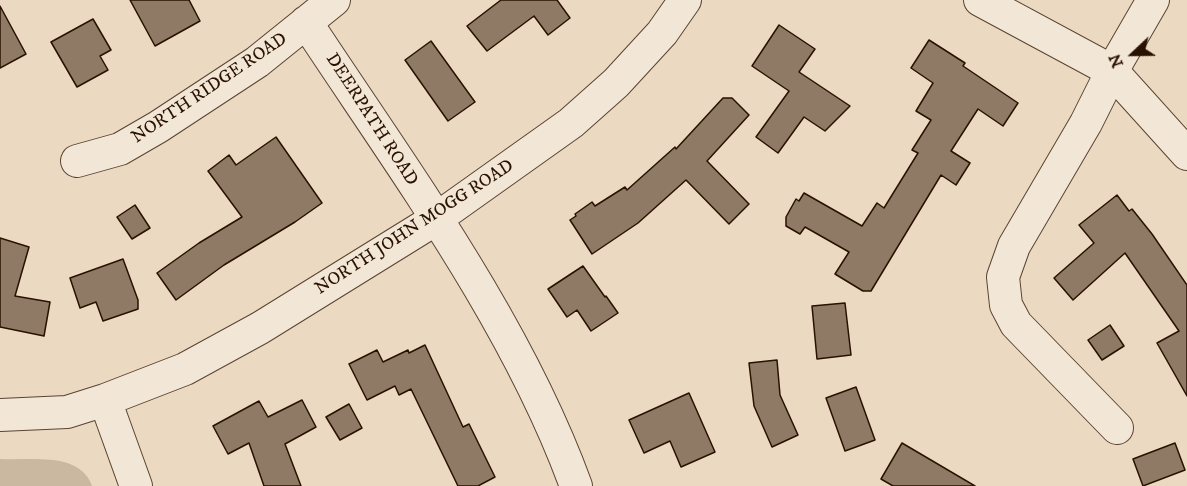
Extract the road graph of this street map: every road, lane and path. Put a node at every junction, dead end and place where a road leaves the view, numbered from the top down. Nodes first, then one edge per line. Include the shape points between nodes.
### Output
1 (334, 0) edge
2 (685, 0) edge
3 (980, 0) edge
4 (1153, 0) edge
5 (306, 22) junction
6 (1112, 71) junction
7 (1187, 154) edge
8 (77, 161) dead end
9 (436, 219) junction
10 (105, 400) junction
11 (0, 415) edge
12 (1117, 428) dead end
13 (136, 486) edge
14 (576, 486) edge

1 - 5 street, NORTH RIDGE ROAD
2 - 9 street, NORTH JOHN MOGG ROAD via 662,33 572,123
3 - 6 street
4 - 6 street
5 - 8 street, NORTH RIDGE ROAD via 257,62 158,127 120,149
5 - 9 street, DEERPATH ROAD
6 - 7 street
6 - 12 street via 1014,246 1003,277 1006,305 1016,324
9 - 10 street, NORTH JOHN MOGG ROAD via 260,328 185,369
9 - 14 street, DEERPATH ROAD via 491,308 541,404
10 - 11 street, NORTH JOHN MOGG ROAD via 67,412
10 - 13 street

